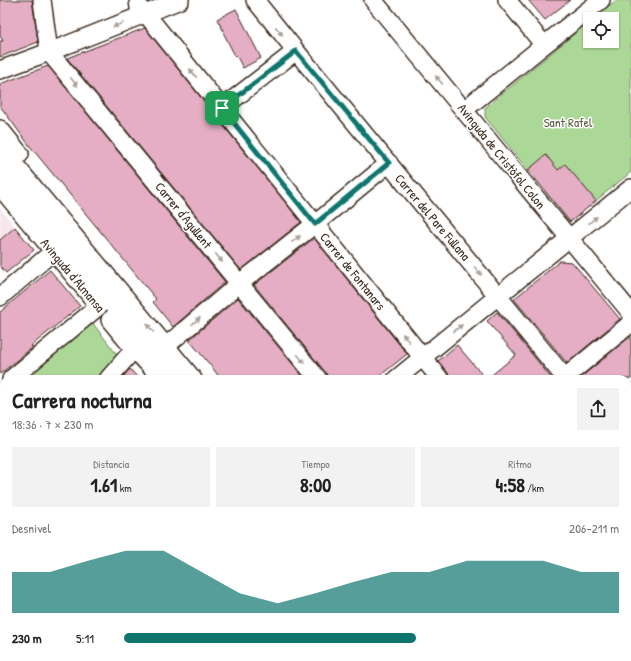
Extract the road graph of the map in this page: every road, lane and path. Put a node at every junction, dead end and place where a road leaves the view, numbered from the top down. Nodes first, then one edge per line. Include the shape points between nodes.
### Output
1 (42, 0) edge
2 (180, 0) edge
3 (255, 0) edge
4 (373, 0) edge
5 (507, 0) edge
6 (601, 0) edge
7 (141, 10) edge
8 (544, 45) junction
9 (296, 51) junction
10 (49, 52) junction
11 (0, 70) edge
12 (222, 108) junction
13 (464, 110) junction
14 (0, 129) edge
15 (0, 147) edge
16 (389, 163) junction
17 (0, 167) edge
18 (0, 187) edge
19 (631, 188) edge
20 (315, 224) junction
21 (569, 239) junction
22 (58, 248) junction
23 (240, 283) junction
24 (498, 296) junction
25 (0, 297) edge
26 (126, 298) junction
27 (99, 306) junction
28 (631, 313) edge
29 (631, 323) edge
30 (139, 344) junction
31 (166, 346) junction
32 (422, 357) junction
33 (16, 375) edge
34 (112, 375) edge
35 (158, 375) edge
36 (170, 375) edge
37 (190, 375) edge
38 (315, 375) edge
39 (401, 375) edge
40 (437, 375) edge
41 (563, 375) edge
42 (569, 375) edge

1 - 10 street
2 - 7 street
3 -> 9 street, Carrer del Pare Fullana
13 -> 4 street, Avinguda de Cristòfol Colon
5 - 8 street
6 - 8 street
7 -> 10 street
12 -> 7 street, Carrer de Fontanars
8 - 13 street
9 - 12 street
9 - 16 street, Carrer del Pare Fullana
10 - 11 street
10 -> 23 street, Carrer d'Agullent
12 - 20 street, Carrer de Fontanars
13 - 21 street, Avinguda de Cristòfol Colon
14 - 26 street via 132,289
15 - 26 street, Avinguda d'Almansa
16 - 20 street
16 -> 24 street, Carrer del Pare Fullana
17 - 22 street, Avinguda d'Almansa
18 - 22 street, Avinguda d'Almansa
21 -> 19 street
23 -> 20 street
32 -> 20 street, Carrer de Fontanars
21 - 24 street
21 - 28 street, Avinguda de Cristòfol Colon
22 - 25 street
22 - 26 street via 73,244 109,287
22 - 27 street, Avinguda d'Almansa
22 - 30 street, Avinguda d'Almansa via 125,320
31 -> 23 street
23 -> 38 street, Carrer d'Agullent
32 -> 24 street
24 - 41 street, Carrer del Pare Fullana
31 -> 26 street, Avinguda d'Almansa
27 - 30 street, Avinguda d'Almansa
27 - 33 street
29 - 42 street
30 - 34 street
30 - 35 street, Avinguda d'Almansa via 147,361
30 - 36 street, Avinguda d'Almansa
31 - 37 street, Avinguda d'Almansa
32 - 39 street
32 - 40 street, Carrer de Fontanars

